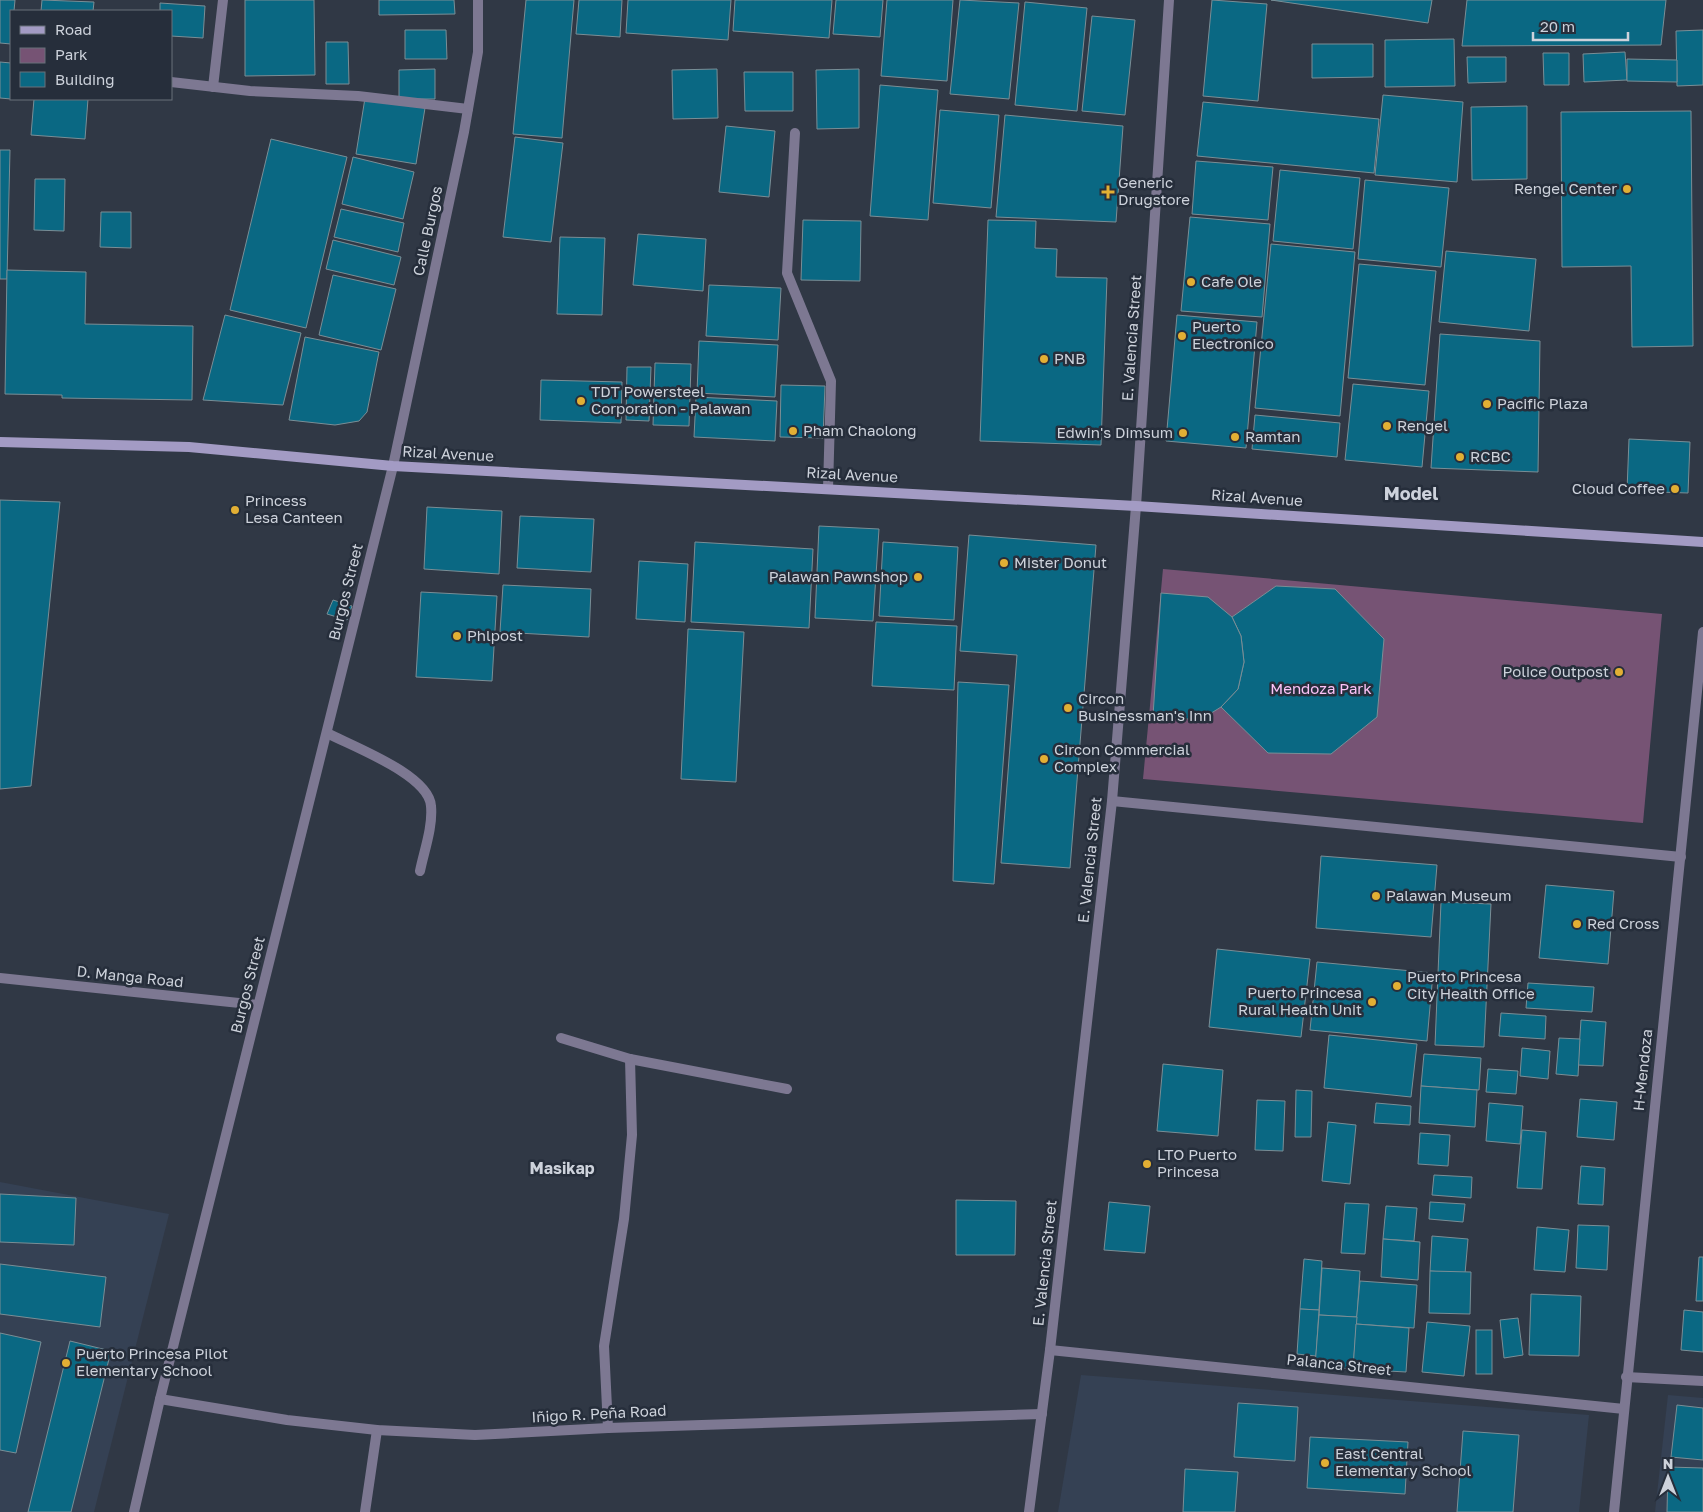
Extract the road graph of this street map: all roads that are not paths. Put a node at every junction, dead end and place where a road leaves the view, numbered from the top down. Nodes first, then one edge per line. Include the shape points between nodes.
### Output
1 (223, 0) edge
2 (478, 0) edge
3 (1169, 0) edge
4 (172, 82) edge
5 (213, 87) junction
6 (468, 109) junction
7 (795, 133) dead end
8 (0, 442) edge
9 (393, 466) junction
10 (828, 489) junction
11 (1136, 506) junction
12 (1703, 542) edge
13 (1703, 632) edge
14 (327, 733) junction
15 (1112, 801) junction
16 (1681, 857) junction
17 (420, 871) dead end
18 (0, 978) edge
19 (258, 1005) junction
20 (561, 1038) dead end
21 (630, 1059) junction
22 (787, 1089) dead end
23 (1050, 1350) junction
24 (1626, 1377) junction
25 (1703, 1381) edge
26 (160, 1399) junction
27 (1624, 1409) junction
28 (1042, 1414) junction
29 (608, 1428) junction
30 (377, 1430) junction
31 (134, 1512) edge
32 (365, 1512) edge
33 (1029, 1512) edge
34 (1614, 1512) edge

1 - 5 street
2 - 6 street, Calle Burgos via 478,52
3 - 11 street, E. Valencia Street
4 - 5 street
5 - 6 street via 358,96
6 - 9 street, Calle Burgos
7 - 10 street via 787,273 831,381
8 - 9 main road, Rizal Avenue via 189,447
9 - 10 main road, Rizal Avenue
9 - 14 street, Burgos Street
10 - 11 main road, Rizal Avenue
11 - 12 main road, Rizal Avenue
11 - 15 street, E. Valencia Street
13 - 16 street, H-Mendoza
14 - 17 street via 402,772 420,784 430,796 431,819
14 - 19 street, Burgos Street
15 - 16 street
15 - 23 street, E. Valencia Street
16 - 24 street, H-Mendoza
18 - 19 street, D. Manga Road
19 - 26 street, Burgos Street
20 - 21 street
21 - 22 street
21 - 29 street via 632,1134 624,1218 604,1346
23 - 27 street, Palanca Street
23 - 28 street, E. Valencia Street
24 - 25 street
24 - 27 street, H-Mendoza
26 - 30 street, Iñigo R. Peña Road via 286,1420
26 - 31 street, Burgos Street
27 - 34 street, H-Mendoza
28 - 29 street, Iñigo R. Peña Road
28 - 33 street, E. Valencia Street
29 - 30 street, Iñigo R. Peña Road via 475,1435
30 - 32 street

